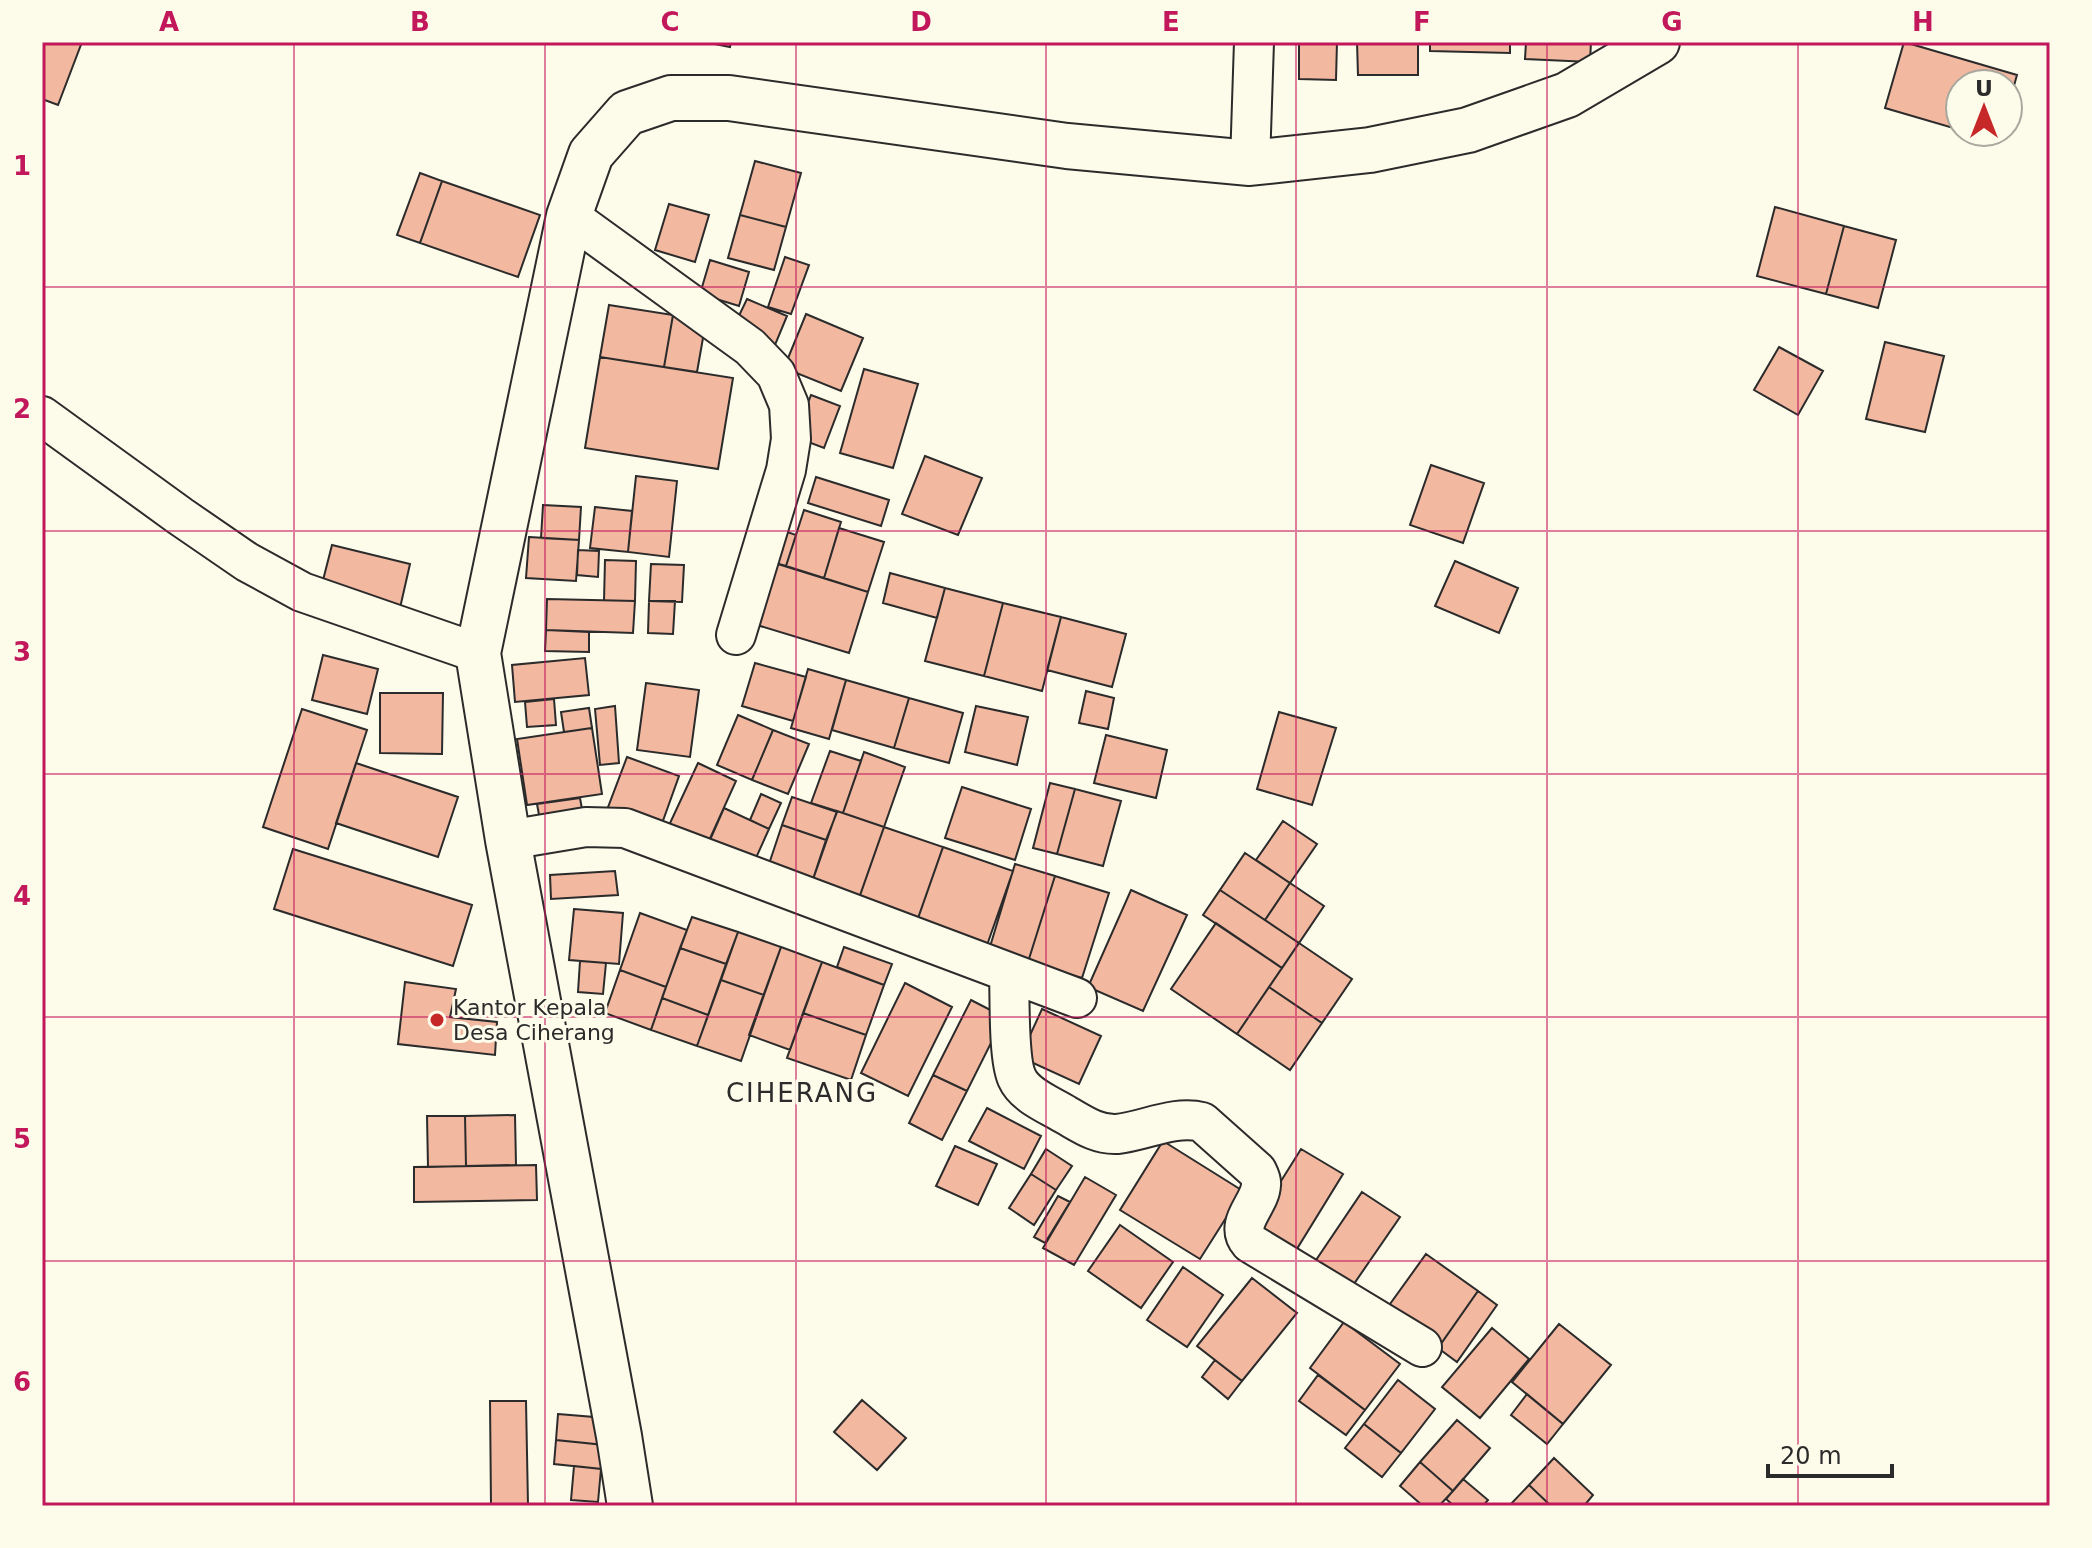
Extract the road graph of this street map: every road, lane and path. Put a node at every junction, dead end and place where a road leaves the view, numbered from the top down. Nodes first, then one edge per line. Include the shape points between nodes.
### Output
1 (1254, 42) edge
2 (1657, 42) edge
3 (1250, 163) junction
4 (569, 216) junction
5 (42, 416) edge
6 (736, 635) dead end
7 (478, 653) junction
8 (508, 840) junction
9 (1009, 973) junction
10 (1077, 998) dead end
11 (1422, 1347) dead end
12 (630, 1506) edge

1 - 3 street
2 - 3 street via 1567,95 1468,130 1370,150
3 - 4 street via 1067,146 729,98 671,98 627,113 591,154
4 - 6 street via 750,347 776,374 789,405 786,470
4 - 7 street
5 - 7 street via 247,562 302,592
7 - 8 street
8 - 9 street via 586,827 625,828
8 - 12 street
9 - 10 street
9 - 11 street via 1012,1053 1017,1078 1031,1094 1092,1130 1110,1134 1180,1120 1202,1122 1261,1180 1245,1223 1250,1243

